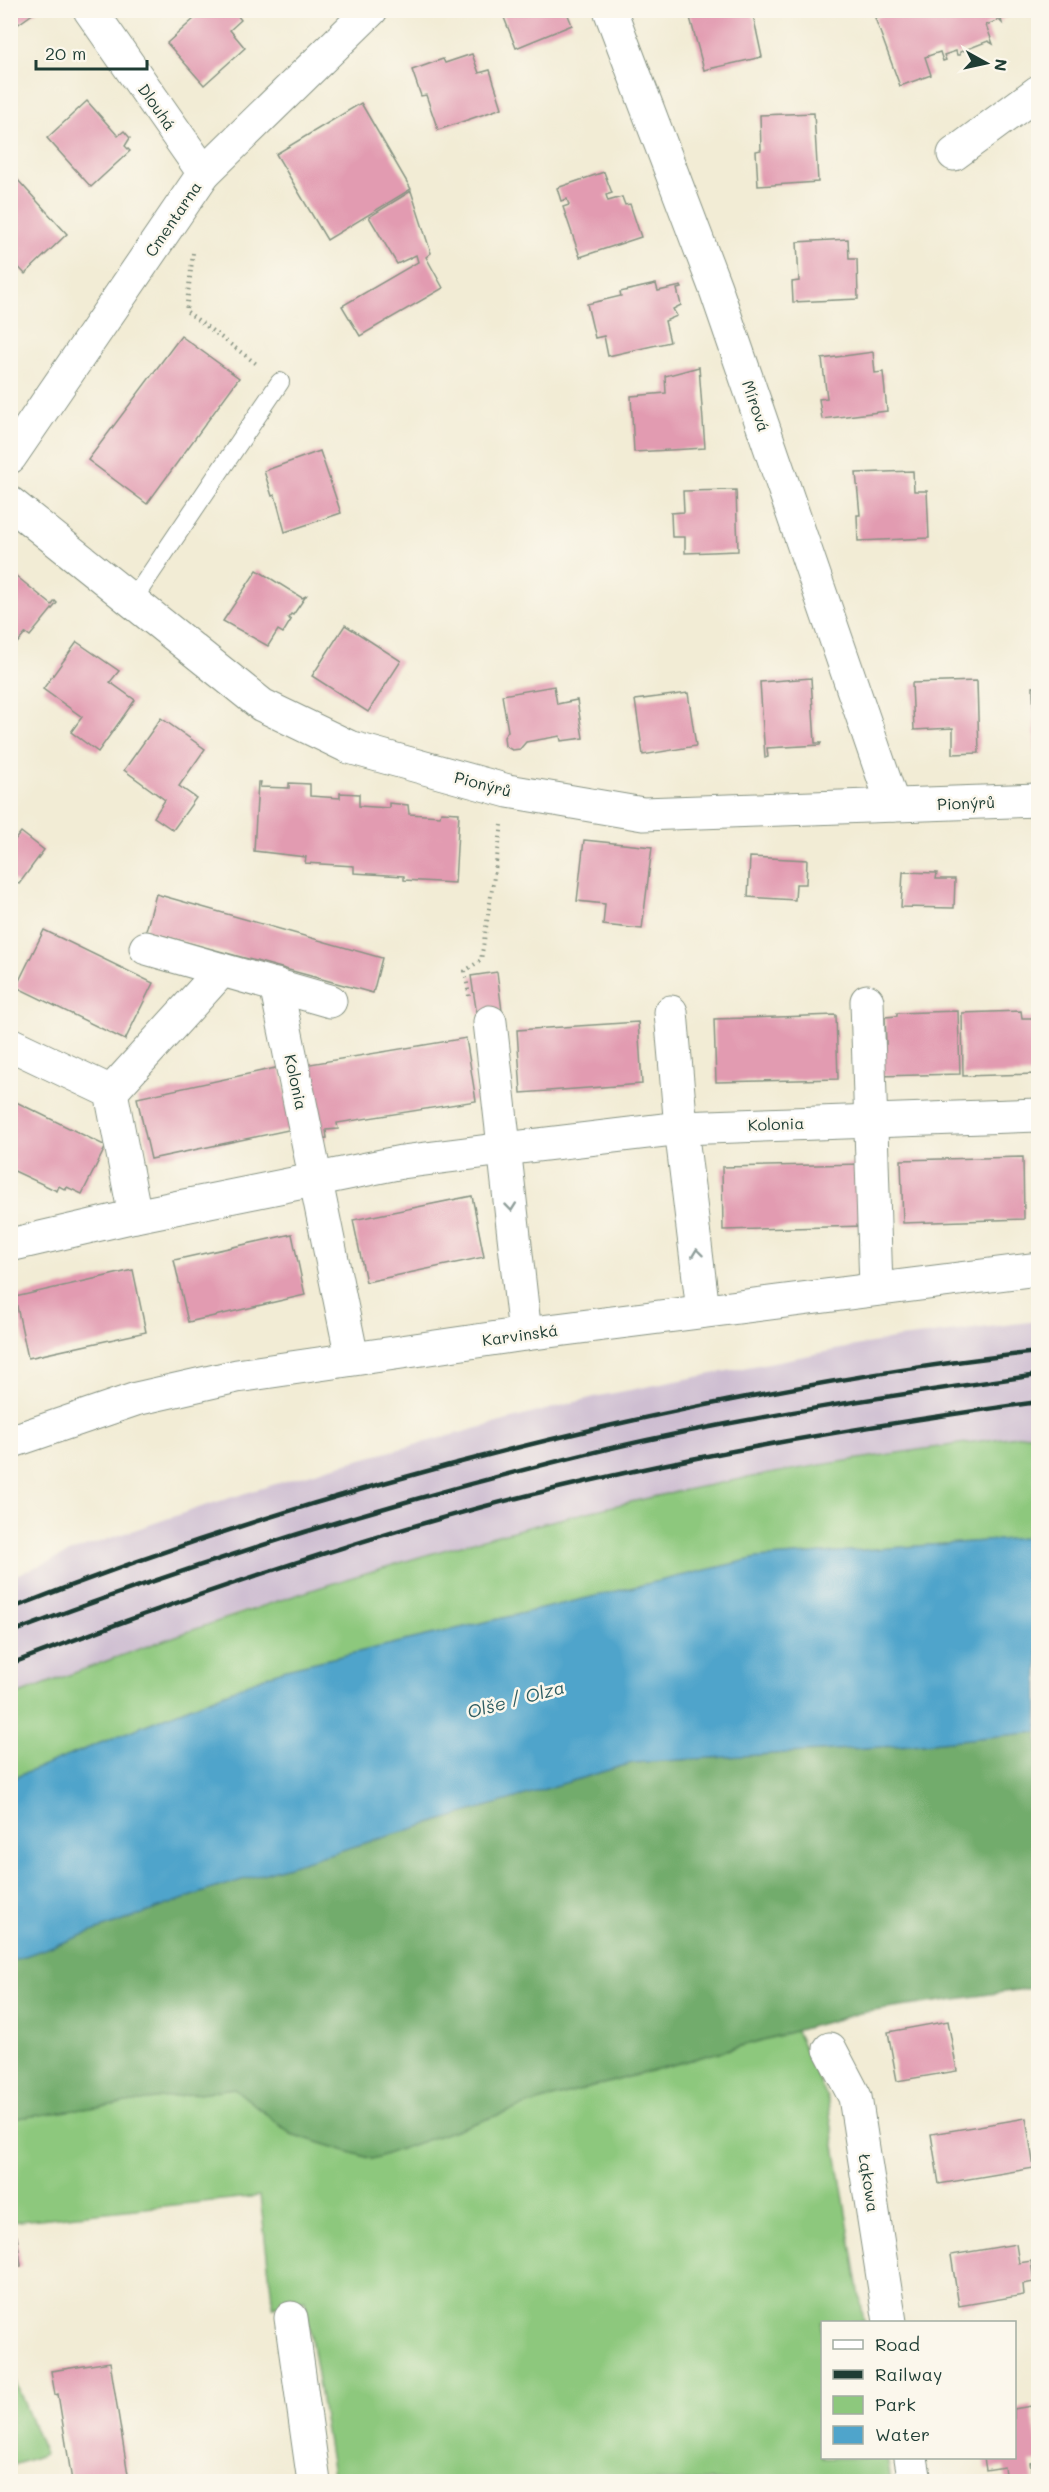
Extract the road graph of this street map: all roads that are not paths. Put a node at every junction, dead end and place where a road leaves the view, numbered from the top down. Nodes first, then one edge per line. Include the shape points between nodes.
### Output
1 (90, 10) edge
2 (371, 10) edge
3 (610, 10) edge
4 (1038, 92) edge
5 (954, 154) dead end
6 (204, 173) junction
7 (280, 382) road end
8 (10, 457) edge
9 (10, 503) edge
10 (132, 602) junction
11 (1038, 800) edge
12 (893, 805) junction
13 (146, 948) dead end
14 (222, 970) junction
15 (276, 985) junction
16 (330, 1001) dead end
17 (867, 1002) dead end
18 (480, 1011) road end
19 (670, 1012) dead end
20 (10, 1044) edge
21 (111, 1092) junction
22 (1038, 1115) edge
23 (871, 1121) junction
24 (681, 1128) junction
25 (504, 1149) junction
26 (316, 1180) junction
27 (135, 1216) junction
28 (10, 1245) edge
29 (1038, 1269) edge
30 (876, 1288) junction
31 (703, 1311) junction
32 (525, 1334) junction
33 (352, 1358) junction
34 (10, 1442) edge
35 (830, 2049) dead end
36 (291, 2318) dead end
37 (890, 2321) edge
38 (911, 2459) edge
39 (314, 2481) edge
40 (915, 2481) edge

1 - 6 street, Dlouhá
2 - 6 street, Cmentarna
3 - 12 street, Mírová via 715,287
4 - 5 street
6 - 8 street, Cmentarna
7 - 10 lane
9 - 10 street, Pionýrů
10 - 12 street, Pionýrů via 262,705 349,747 508,791 643,813
11 - 12 street, Pionýrů
13 - 14 street
14 - 15 street
14 - 21 street
15 - 16 street
15 - 26 street, Kolonia
17 - 23 street
18 - 25 street
19 - 24 street
20 - 21 street
21 - 27 street
22 - 23 street, Kolonia
23 - 24 street, Kolonia
23 - 30 street
24 - 25 street, Kolonia
31 -> 24 street
25 - 26 street, Kolonia via 402,1162
25 -> 32 street
26 - 27 street, Kolonia
26 - 33 street, Kolonia
27 - 28 street, Kolonia
29 - 30 street, Karvinská
30 - 31 street, Karvinská
31 - 32 street, Karvinská
32 - 33 street, Karvinská
33 - 34 street, Karvinská via 237,1376 136,1400
35 - 37 street, Łąkowa via 855,2097
36 - 39 street
38 - 40 street

